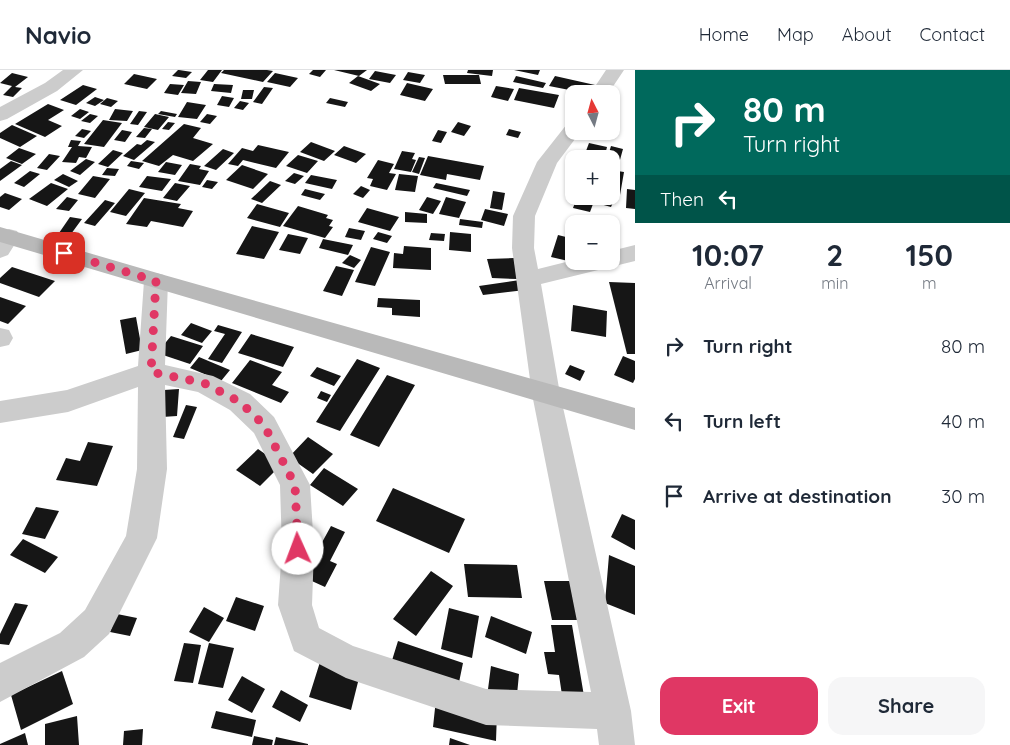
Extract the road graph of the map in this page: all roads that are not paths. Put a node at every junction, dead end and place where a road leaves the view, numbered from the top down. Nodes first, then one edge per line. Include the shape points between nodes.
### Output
1 (74, 70) edge
2 (615, 70) edge
3 (606, 85) edge
4 (0, 115) edge
5 (565, 140) edge
6 (3, 240) edge
7 (635, 253) edge
8 (620, 257) edge
9 (565, 270) edge
10 (530, 278) junction
11 (156, 281) junction
12 (151, 372) junction
13 (546, 394) junction
14 (0, 412) edge
15 (635, 419) edge
16 (0, 684) edge
17 (614, 711) junction
18 (618, 745) edge

1 - 4 street via 51,87
2 - 3 street
5 - 10 street via 548,162 524,216 524,248
6 - 11 street
7 - 8 street
9 - 10 street
10 - 13 street
11 - 12 street
11 - 13 street
12 - 14 street via 68,401
12 - 16 street via 152,468 141,538 97,622 72,645
12 - 17 street via 204,383 240,402 264,425 295,485 298,549 295,605 306,639 346,661 486,707
13 - 15 street
13 - 17 street
17 - 18 street

